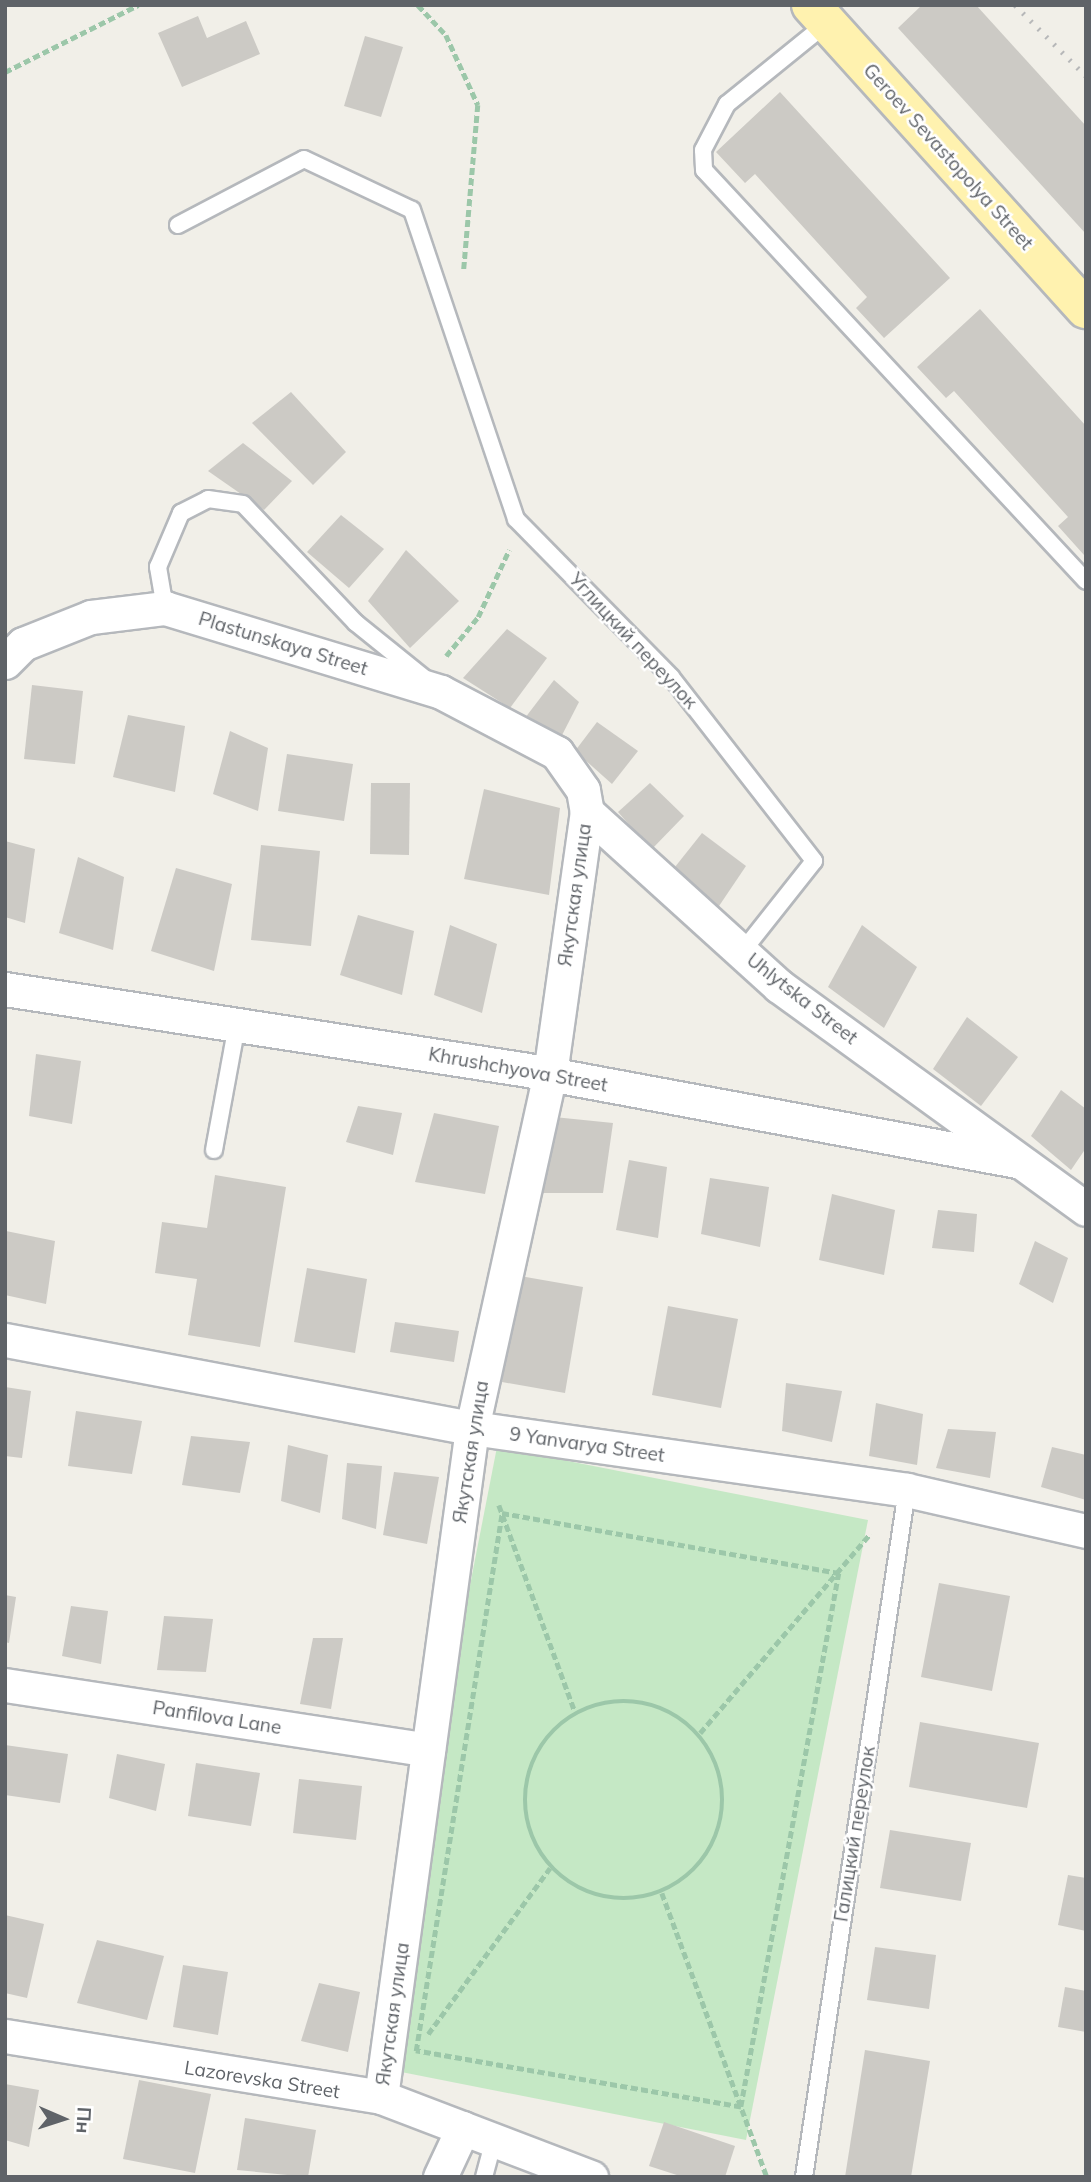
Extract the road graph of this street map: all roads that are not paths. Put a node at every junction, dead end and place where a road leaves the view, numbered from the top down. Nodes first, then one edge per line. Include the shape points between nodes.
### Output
1 (819, 14) edge
2 (178, 225) dead end
3 (1086, 309) edge
4 (1086, 581) edge
5 (165, 608) junction
6 (5, 662) edge
7 (434, 686) junction
8 (557, 753) joint
9 (587, 812) junction
10 (742, 952) junction
11 (5, 989) edge
12 (237, 1024) junction
13 (550, 1074) junction
14 (214, 1150) dead end
15 (1028, 1163) junction
16 (1086, 1209) edge
17 (5, 1340) edge
18 (472, 1428) junction
19 (906, 1490) junction
20 (1086, 1531) edge
21 (5, 1685) edge
22 (428, 1750) junction
23 (5, 2036) edge
24 (381, 2097) junction
25 (463, 2128) junction
26 (494, 2140) junction
27 (440, 2177) edge
28 (484, 2177) edge
29 (591, 2177) edge
30 (804, 2177) edge

1 - 3 main road, Geroev Sevastopolya Street
1 - 4 lane via 727,104 703,150 704,170
2 - 10 lane, Углицкий переулок via 304,159 412,210 516,519 671,677 814,860
5 - 6 street, Plastunskaya Street via 91,617 23,644
5 - 7 street, Plastunskaya Street
5 - 7 lane via 158,567 181,513 208,499 243,504 356,623
7 - 8 street, Plastunskaya Street
8 - 9 street, Uhlytska Street via 583,790
9 - 10 street, Uhlytska Street
9 - 13 street, Якутская улица
10 - 15 street, Uhlytska Street via 779,986
11 - 12 street, Khrushchyova Street
12 - 13 street, Khrushchyova Street
12 - 14 lane
13 - 15 street, Khrushchyova Street
13 - 18 street, Якутская улица
15 - 16 street, Uhlytska Street
17 - 18 street, 9 Yanvarya Street
18 - 19 street, 9 Yanvarya Street
18 - 22 street, Якутская улица
19 - 20 street, 9 Yanvarya Street
19 - 30 lane, Галицкий переулок
21 - 22 street, Panfilova Lane
22 - 24 street, Якутская улица
23 - 24 street, Lazorevska Street
24 - 25 street, Lazorevska Street
25 - 26 street, Lazorevska Street
25 - 27 street
26 - 28 lane
26 - 29 street, Lazorevska Street

